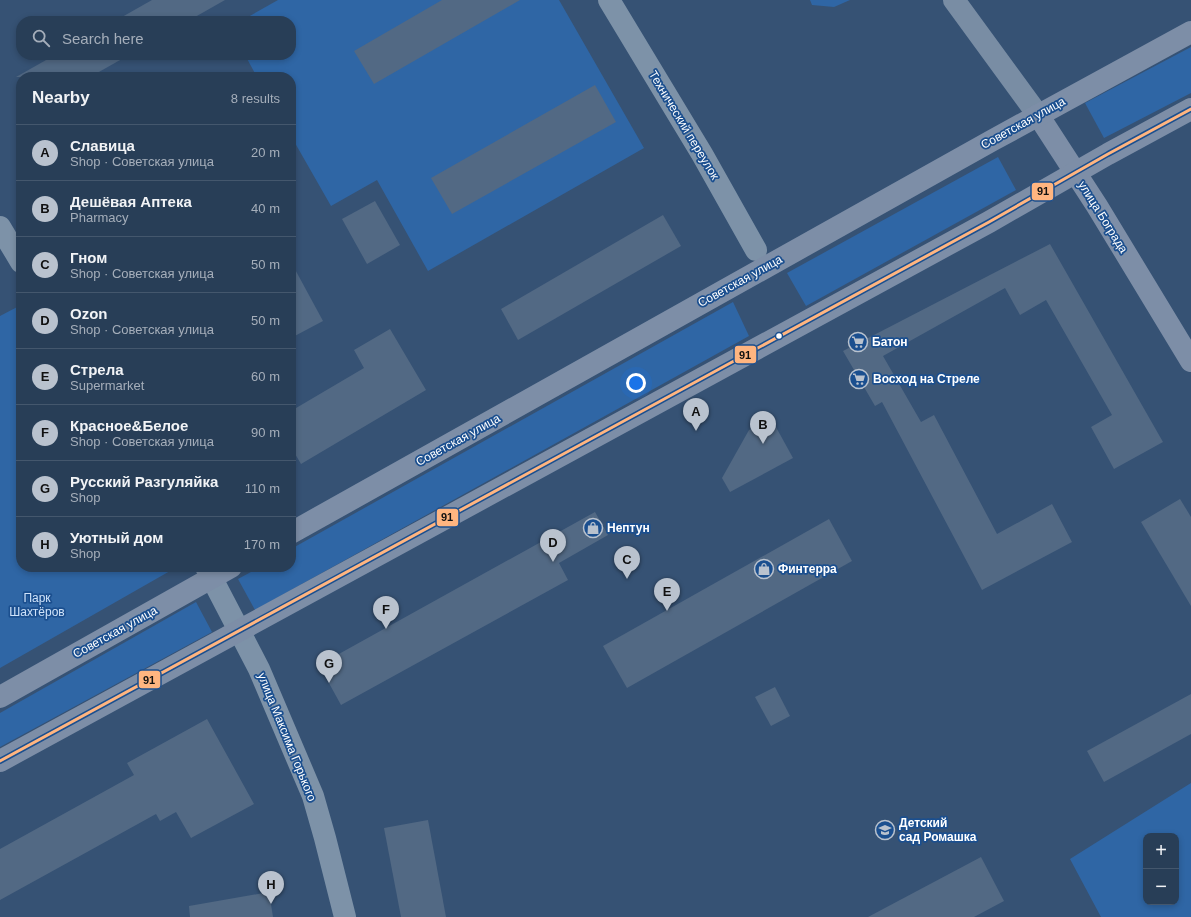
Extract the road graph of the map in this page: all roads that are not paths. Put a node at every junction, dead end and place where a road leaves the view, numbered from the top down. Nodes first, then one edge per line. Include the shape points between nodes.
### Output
1 (609, 0) edge
2 (954, 0) edge
3 (1191, 32) edge
4 (1191, 110) edge
5 (1038, 115) junction
6 (1075, 172) junction
7 (0, 227) edge
8 (756, 250) dead end
9 (16, 254) edge
10 (1191, 361) edge
11 (296, 530) edge
12 (213, 572) edge
13 (217, 572) edge
14 (240, 631) junction
15 (0, 697) edge
16 (0, 761) edge
17 (345, 917) edge

1 - 8 street, Технический переулок via 702,154
2 - 5 main road, улица Бограда
3 - 5 main road, Советская улица
4 - 6 main road
5 - 6 main road, улица Бограда
5 - 11 main road, Советская улица
6 - 10 main road, улица Бограда
6 - 14 main road via 989,222
7 - 9 street
12 - 15 main road, Советская улица
13 - 14 street, улица Максима Горького
14 - 16 main road
14 - 17 street, улица Максима Горького via 259,669 313,796

